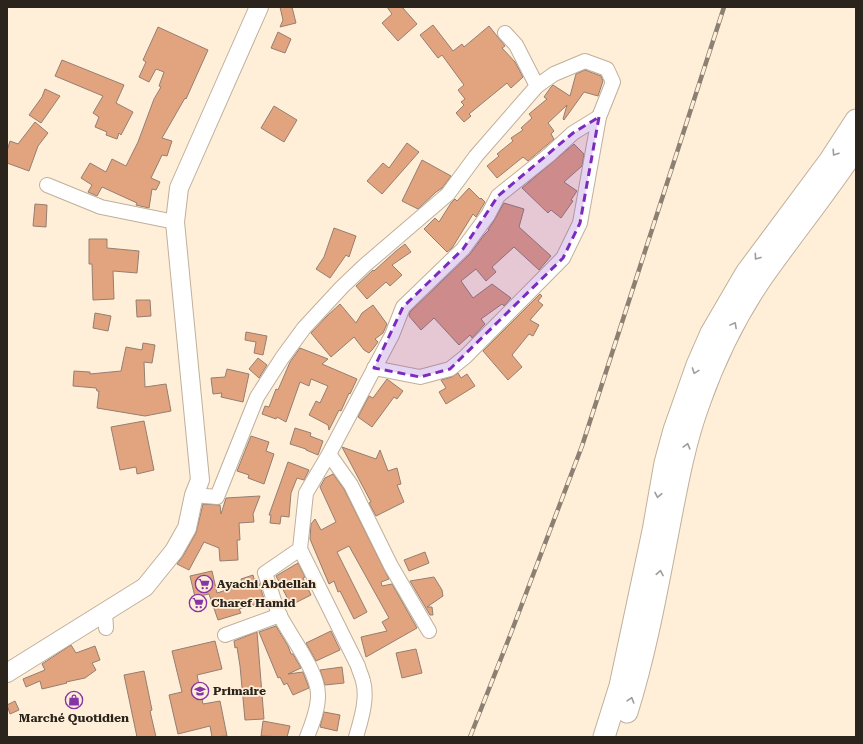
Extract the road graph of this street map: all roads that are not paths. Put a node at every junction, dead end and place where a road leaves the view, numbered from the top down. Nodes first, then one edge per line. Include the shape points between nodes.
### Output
1 (259, 7) edge
2 (505, 33) dead end
3 (537, 86) junction
4 (856, 114) edge
5 (599, 117) junction
6 (853, 134) edge
7 (47, 185) dead end
8 (174, 222) junction
9 (374, 368) junction
10 (330, 454) junction
11 (194, 495) junction
12 (300, 549) junction
13 (280, 615) junction
14 (429, 631) dead end
15 (225, 635) dead end
16 (7, 673) edge
17 (307, 737) edge
18 (356, 737) edge
19 (604, 737) edge
20 (619, 737) edge

1 - 8 main road via 179,188
2 - 3 street via 516,45
3 - 5 street via 554,74 585,61 607,69 613,82
3 - 11 street via 476,156 448,194 364,266 304,328 257,397 217,497
4 - 6 highway
5 - 9 street via 573,133 498,196 488,215 463,249 403,307 392,336
5 - 9 street via 580,223 563,258 466,357 450,368 420,377
6 -> 19 highway via 830,160 746,273 714,327 697,365 665,463 620,686
20 -> 6 highway via 635,689 681,467 712,370 760,280
7 - 8 street via 101,207
8 - 11 main road via 200,480
9 - 10 street
10 - 12 street via 306,493
10 - 14 street via 351,485 391,566
11 - 16 main road via 187,528 174,551 145,586 106,620
12 - 13 street via 265,573
12 - 18 street via 364,682 364,699
13 - 15 street
13 - 17 street via 317,685 316,710

